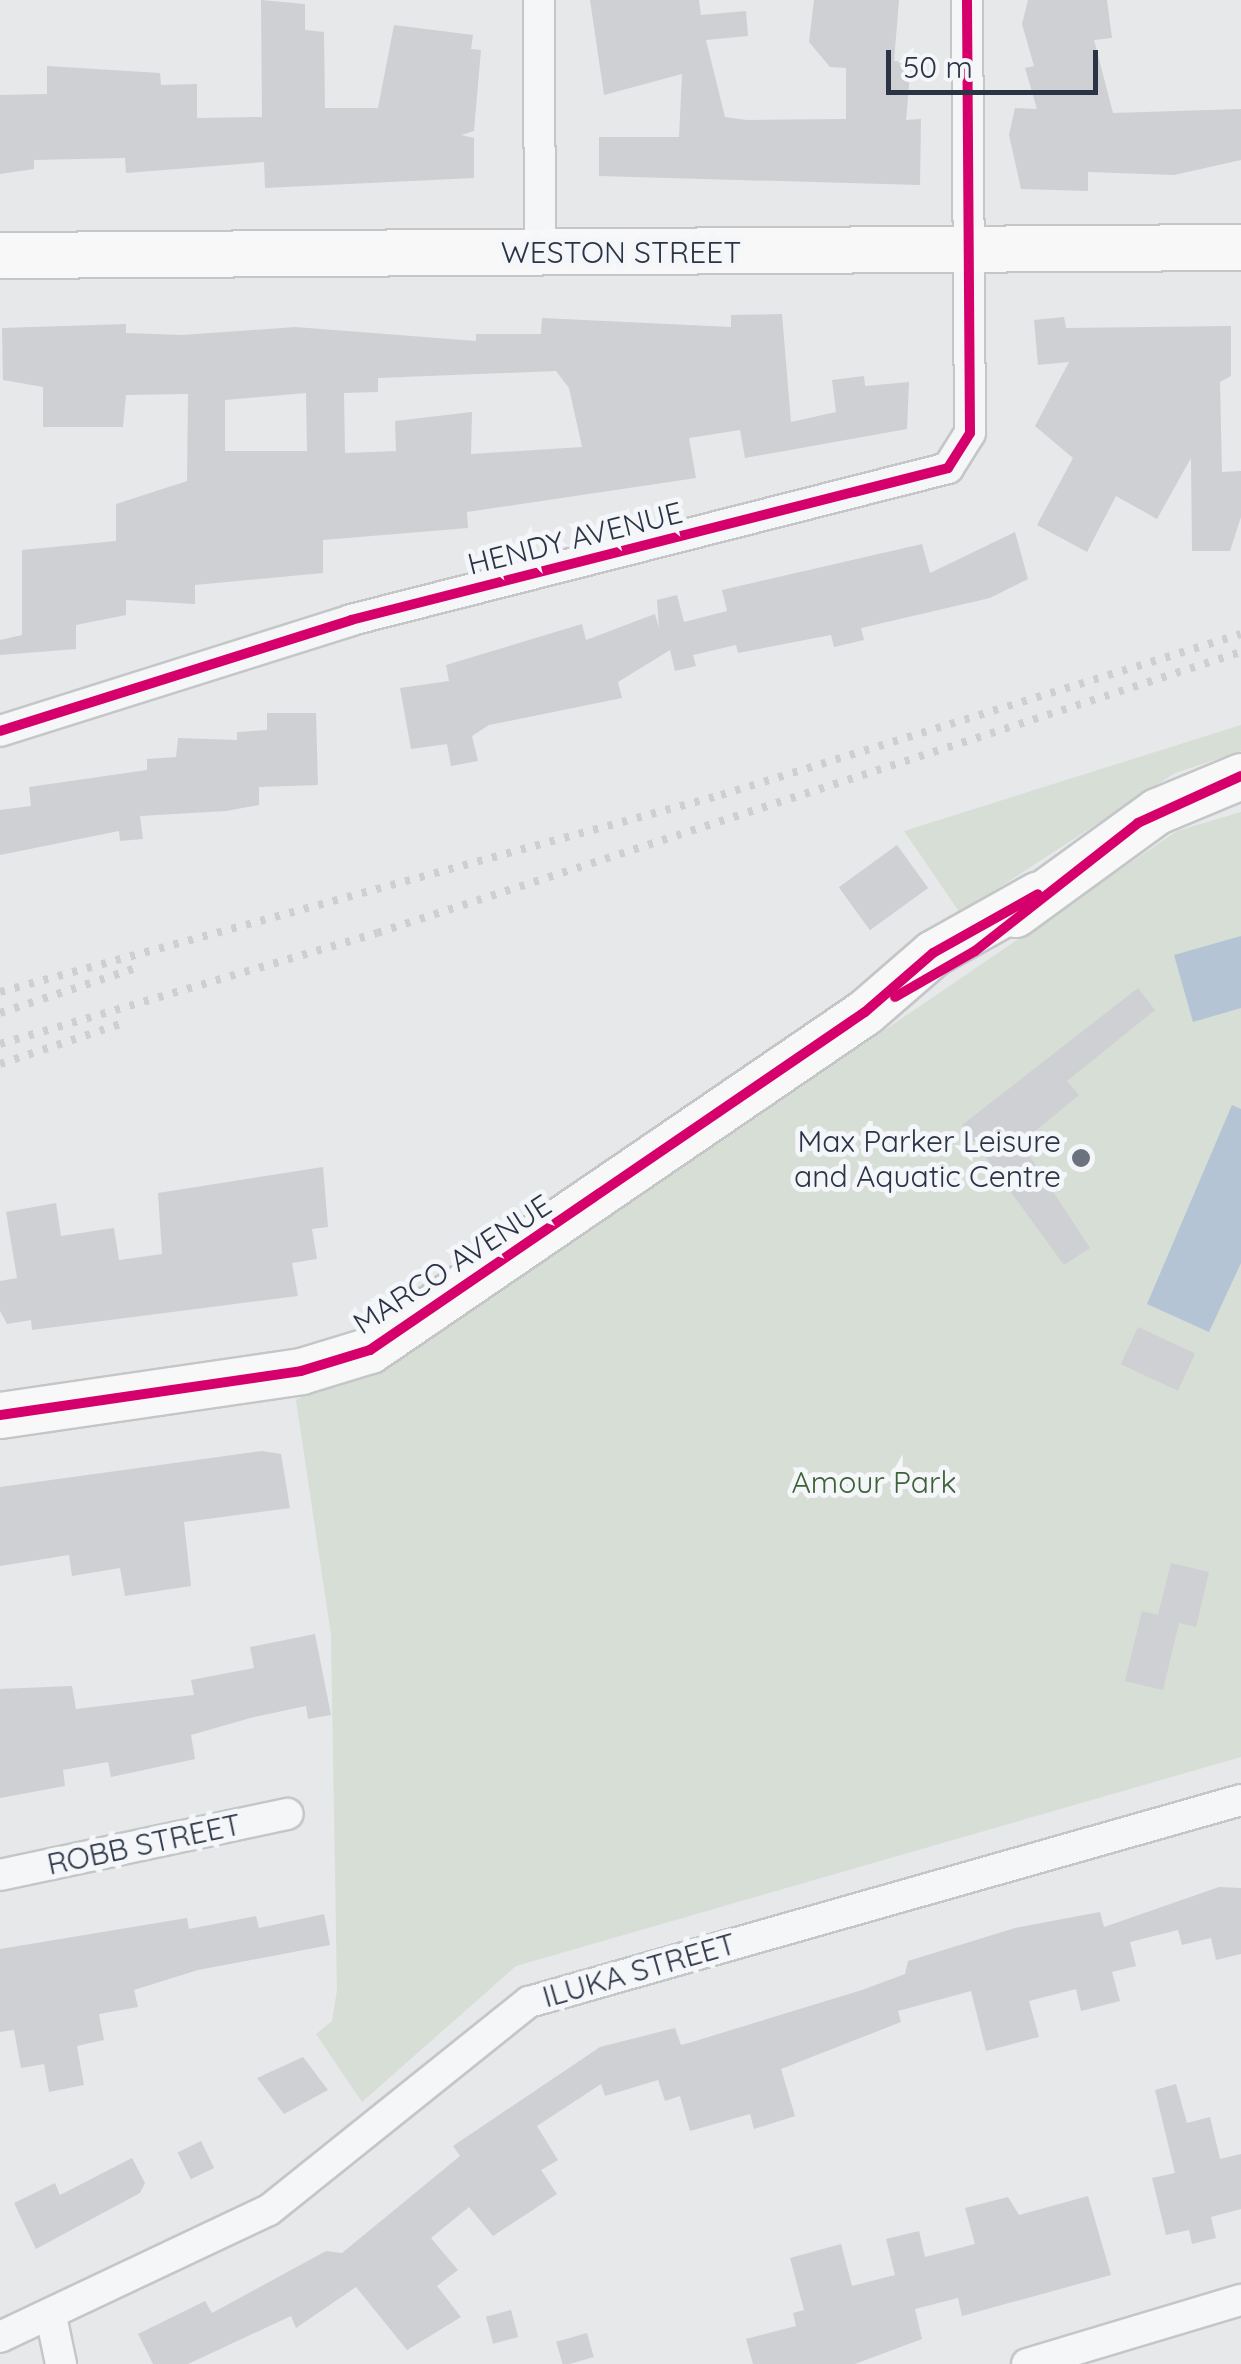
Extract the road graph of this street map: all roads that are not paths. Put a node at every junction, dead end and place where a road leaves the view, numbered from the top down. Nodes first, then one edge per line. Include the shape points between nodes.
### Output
1 (538, 0) edge
2 (967, 0) edge
3 (1241, 247) edge
4 (970, 250) junction
5 (540, 252) junction
6 (0, 255) edge
7 (0, 731) edge
8 (1241, 776) edge
9 (0, 1414) edge
10 (1241, 1800) edge
11 (288, 1814) dead end
12 (0, 1875) edge
13 (1241, 2300) edge
14 (51, 2316) junction
15 (0, 2336) edge
16 (61, 2364) edge
17 (1027, 2364) edge

1 - 5 street
2 - 4 street, HENDY AVENUE
3 - 4 street, WESTON STREET
4 - 5 street, WESTON STREET
4 - 7 street, HENDY AVENUE via 970,434 948,468 351,620
5 - 6 street, WESTON STREET
8 - 9 street, MARCO AVENUE via 1157,811 1038,894 933,953 872,1008 370,1350 300,1371
10 - 14 street, ILUKA STREET via 529,2002 269,2210
11 - 12 street, ROBB STREET
13 - 17 street
14 - 15 street, ILUKA STREET
14 - 16 street

